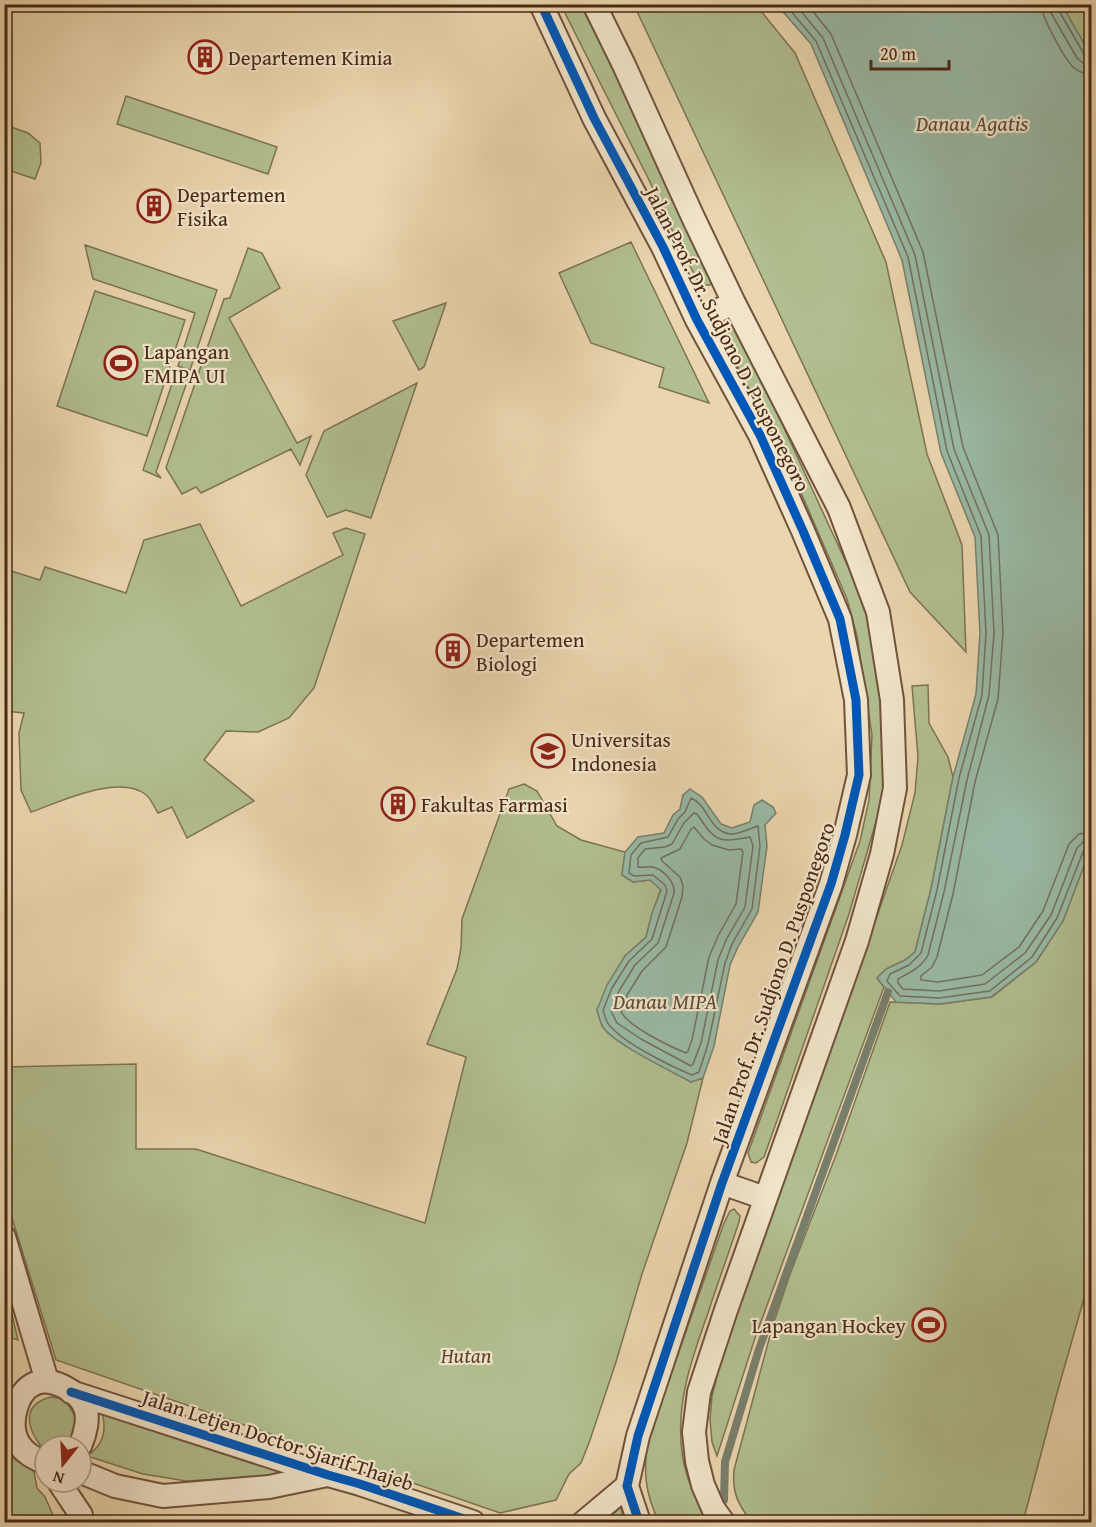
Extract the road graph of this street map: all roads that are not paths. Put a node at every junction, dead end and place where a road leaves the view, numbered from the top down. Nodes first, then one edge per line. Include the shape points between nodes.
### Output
1 (542, 4) edge
2 (594, 4) edge
3 (734, 303) junction
4 (697, 320) junction
5 (722, 1183) junction
6 (765, 1198) junction
7 (4, 1237) edge
8 (47, 1381) junction
9 (71, 1392) junction
10 (85, 1434) edge
11 (33, 1458) edge
12 (328, 1475) junction
13 (93, 1477) edge
14 (627, 1486) junction
15 (67, 1494) edge
16 (82, 1522) edge
17 (473, 1522) edge
18 (584, 1522) edge
19 (639, 1522) edge
20 (723, 1522) edge

1 - 4 street, Jalan Prof. Dr. Sudjono D. Pusponegoro via 577,85
2 - 3 street, Jalan Prof. Dr. Sudjono D. Pusponegoro
3 - 4 street
3 - 6 street, Jalan Prof. Dr. Sudjono D. Pusponegoro via 839,508 878,612 892,700 895,788 882,854 857,941
4 - 5 street, Jalan Prof. Dr. Sudjono D. Pusponegoro via 760,435 840,619 856,700 859,775 831,884
5 - 6 street
5 - 14 street, Jalan Prof. Dr. Sudjono D. Pusponegoro via 638,1436
6 - 20 street, Jalan Prof. Dr. Sudjono D. Pusponegoro via 699,1392 694,1432 697,1461 703,1485
7 - 8 street
8 - 9 street, Jalan Letjen Doctor Sjarif Thajeb
8 - 11 street via 35,1383 24,1392 13,1420 19,1444
9 - 10 street via 84,1406
9 - 12 street, Jalan Letjen Doctor Sjarif Thajeb
12 - 13 street, Jalan Letjen Doctor Sjarif Thajeb via 269,1487 163,1496
12 - 17 street, Jalan Letjen Doctor Sjarif Thajeb
14 - 18 street
14 - 19 street
15 - 16 street

